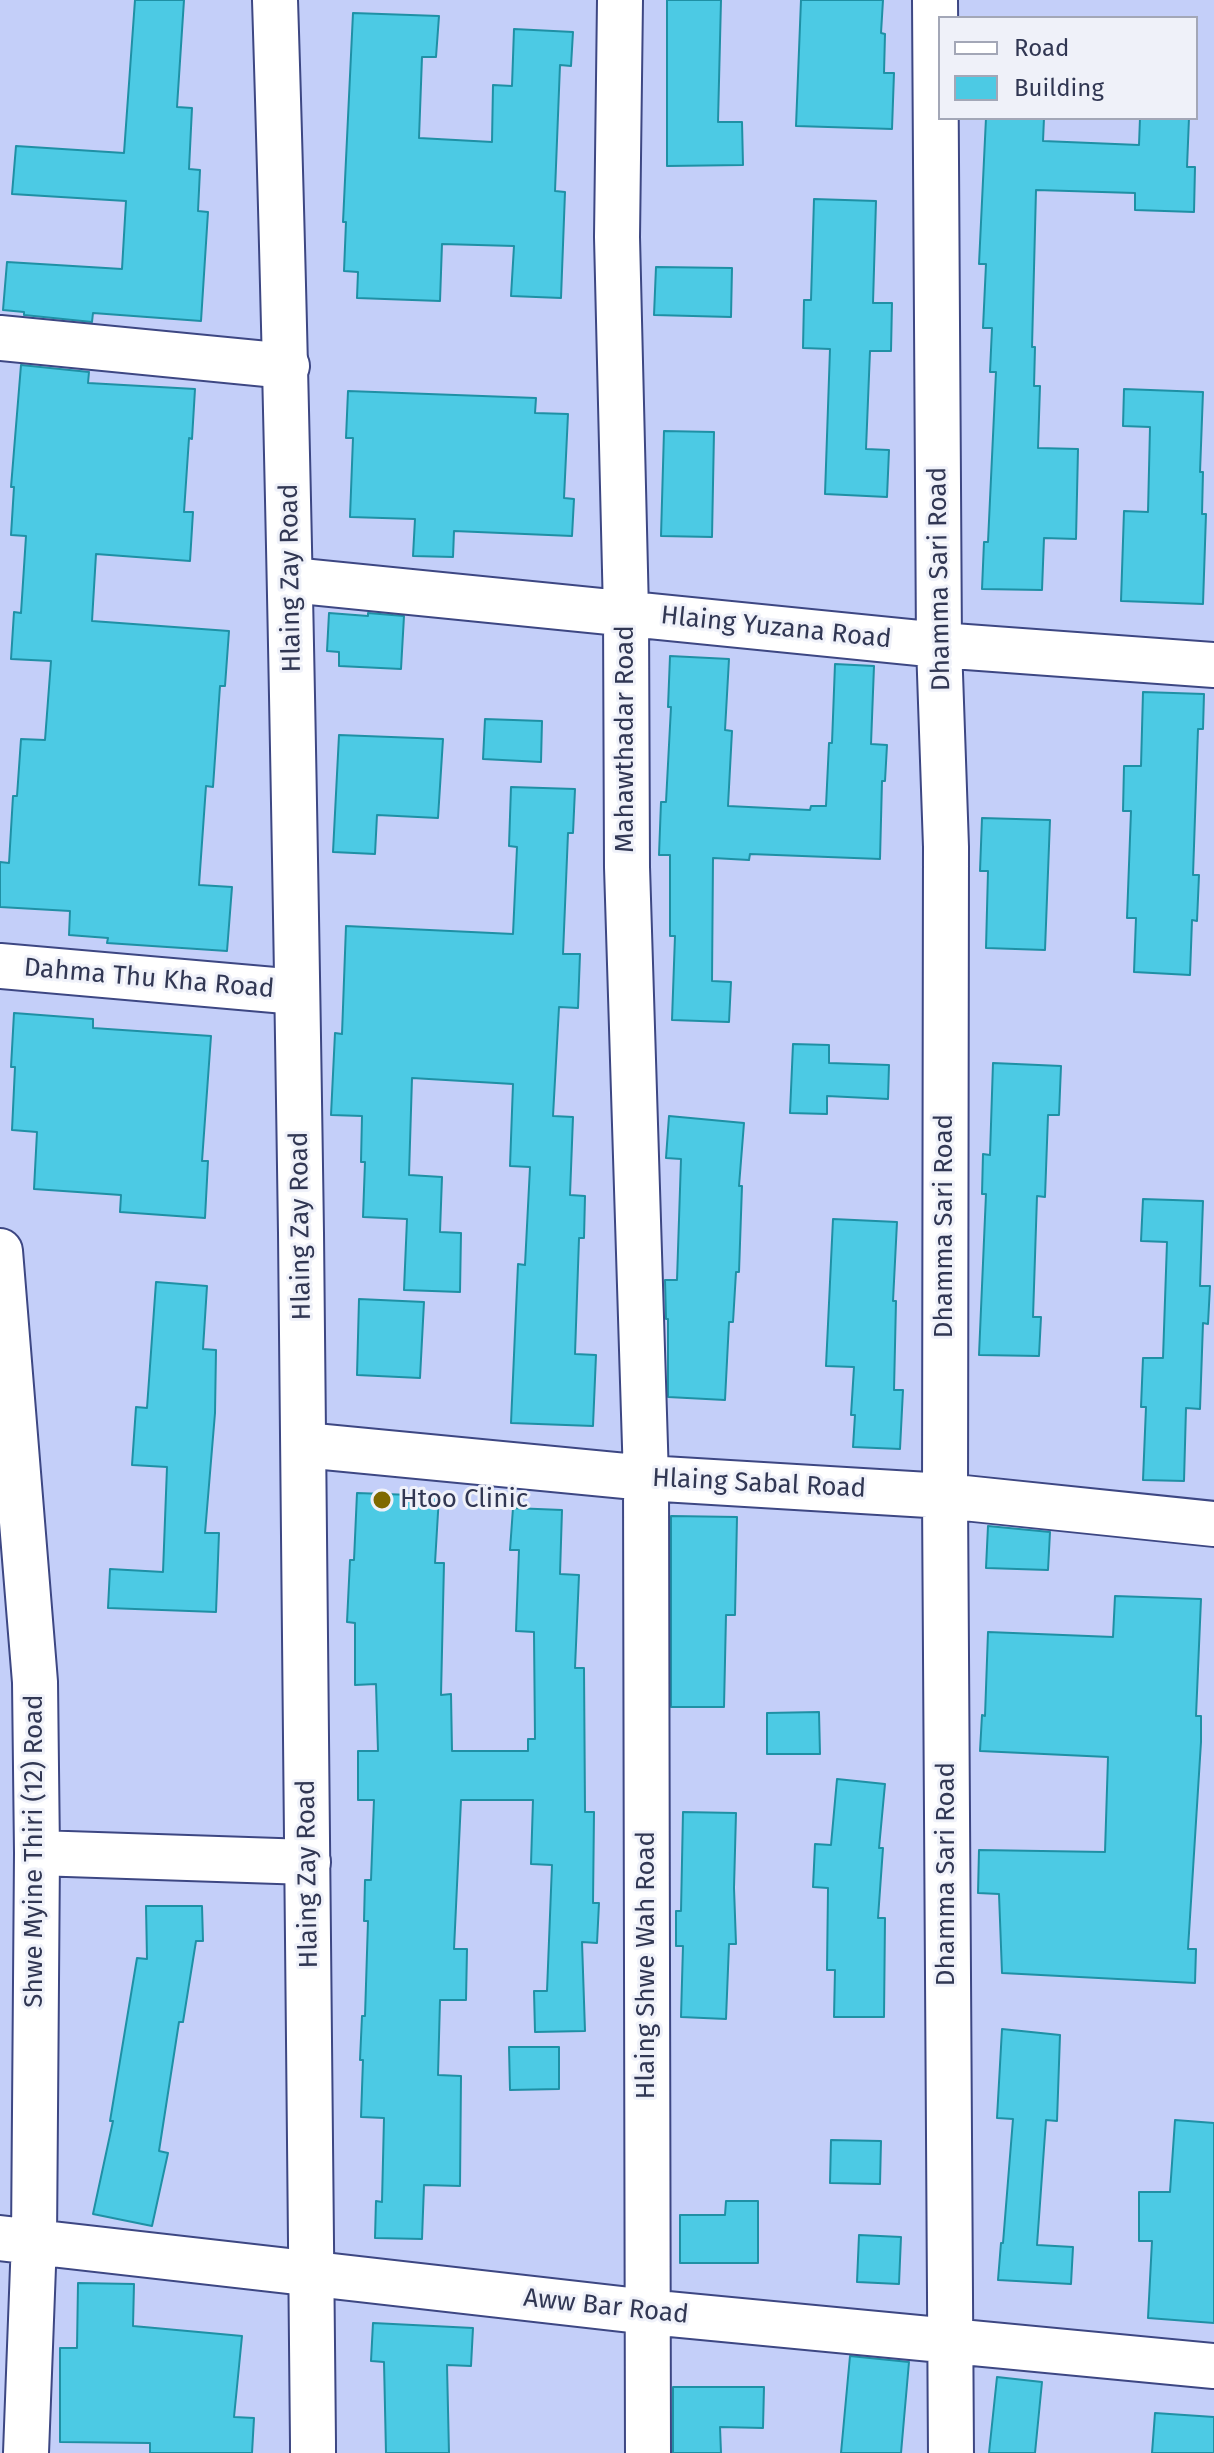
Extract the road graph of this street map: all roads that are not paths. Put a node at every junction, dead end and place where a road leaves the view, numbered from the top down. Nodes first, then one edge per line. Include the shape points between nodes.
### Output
1 (275, 0) edge
2 (620, 0) edge
3 (935, 0) edge
4 (0, 338) edge
5 (287, 366) junction
6 (291, 580) junction
7 (626, 612) junction
8 (939, 645) junction
9 (1214, 665) edge
10 (0, 966) edge
11 (297, 992) junction
12 (0, 1251) edge
13 (304, 1445) junction
14 (646, 1478) junction
15 (945, 1496) junction
16 (1214, 1524) edge
17 (37, 1853) junction
18 (308, 1862) junction
19 (17, 2239) edge
20 (312, 2275) junction
21 (648, 2312) junction
22 (949, 2340) junction
23 (1214, 2366) edge
24 (26, 2453) edge
25 (313, 2453) edge
26 (648, 2453) edge
27 (951, 2453) edge

1 - 5 street, Hlaing Zay Road
2 - 7 street, Mahawthadar Road via 617,237
3 - 8 street, Dhamma Sari Road
4 - 5 street
5 - 6 street, Hlaing Zay Road
6 - 7 street, Hlaing Yuzana Road
6 - 11 street, Hlaing Zay Road
7 - 8 street, Hlaing Yuzana Road
7 - 14 street, Mahawthadar Road via 627,867
8 - 9 street, Hlaing Yuzana Road
8 - 15 street, Dhamma Sari Road via 946,847
10 - 11 street, Dahma Thu Kha Road
11 - 13 street, Hlaing Zay Road
12 - 17 street, Shwe Myine Thiri (12) Road via 35,1682
13 - 14 street, Hlaing Sabal Road
13 - 18 street, Hlaing Zay Road
14 - 15 street, Hlaing Sabal Road
14 - 21 street, Hlaing Shwe Wah Road
15 - 16 street, Hlaing Sabal Road
15 - 22 street, Dhamma Sari Road
17 - 18 street
17 - 19 street, Shwe Myine Thiri (12) Road
18 - 20 street, Hlaing Zay Road
19 - 20 street, Aww Bar Road
19 - 24 street, Shwe Myine Thiri (12) Road
20 - 21 street, Aww Bar Road
20 - 25 street, Hlaing Zay Road
21 - 22 street, Aww Bar Road
21 - 26 street, Hlaing Shwe Wah Road
22 - 23 street, Aww Bar Road
22 - 27 street, Dhamma Sari Road

